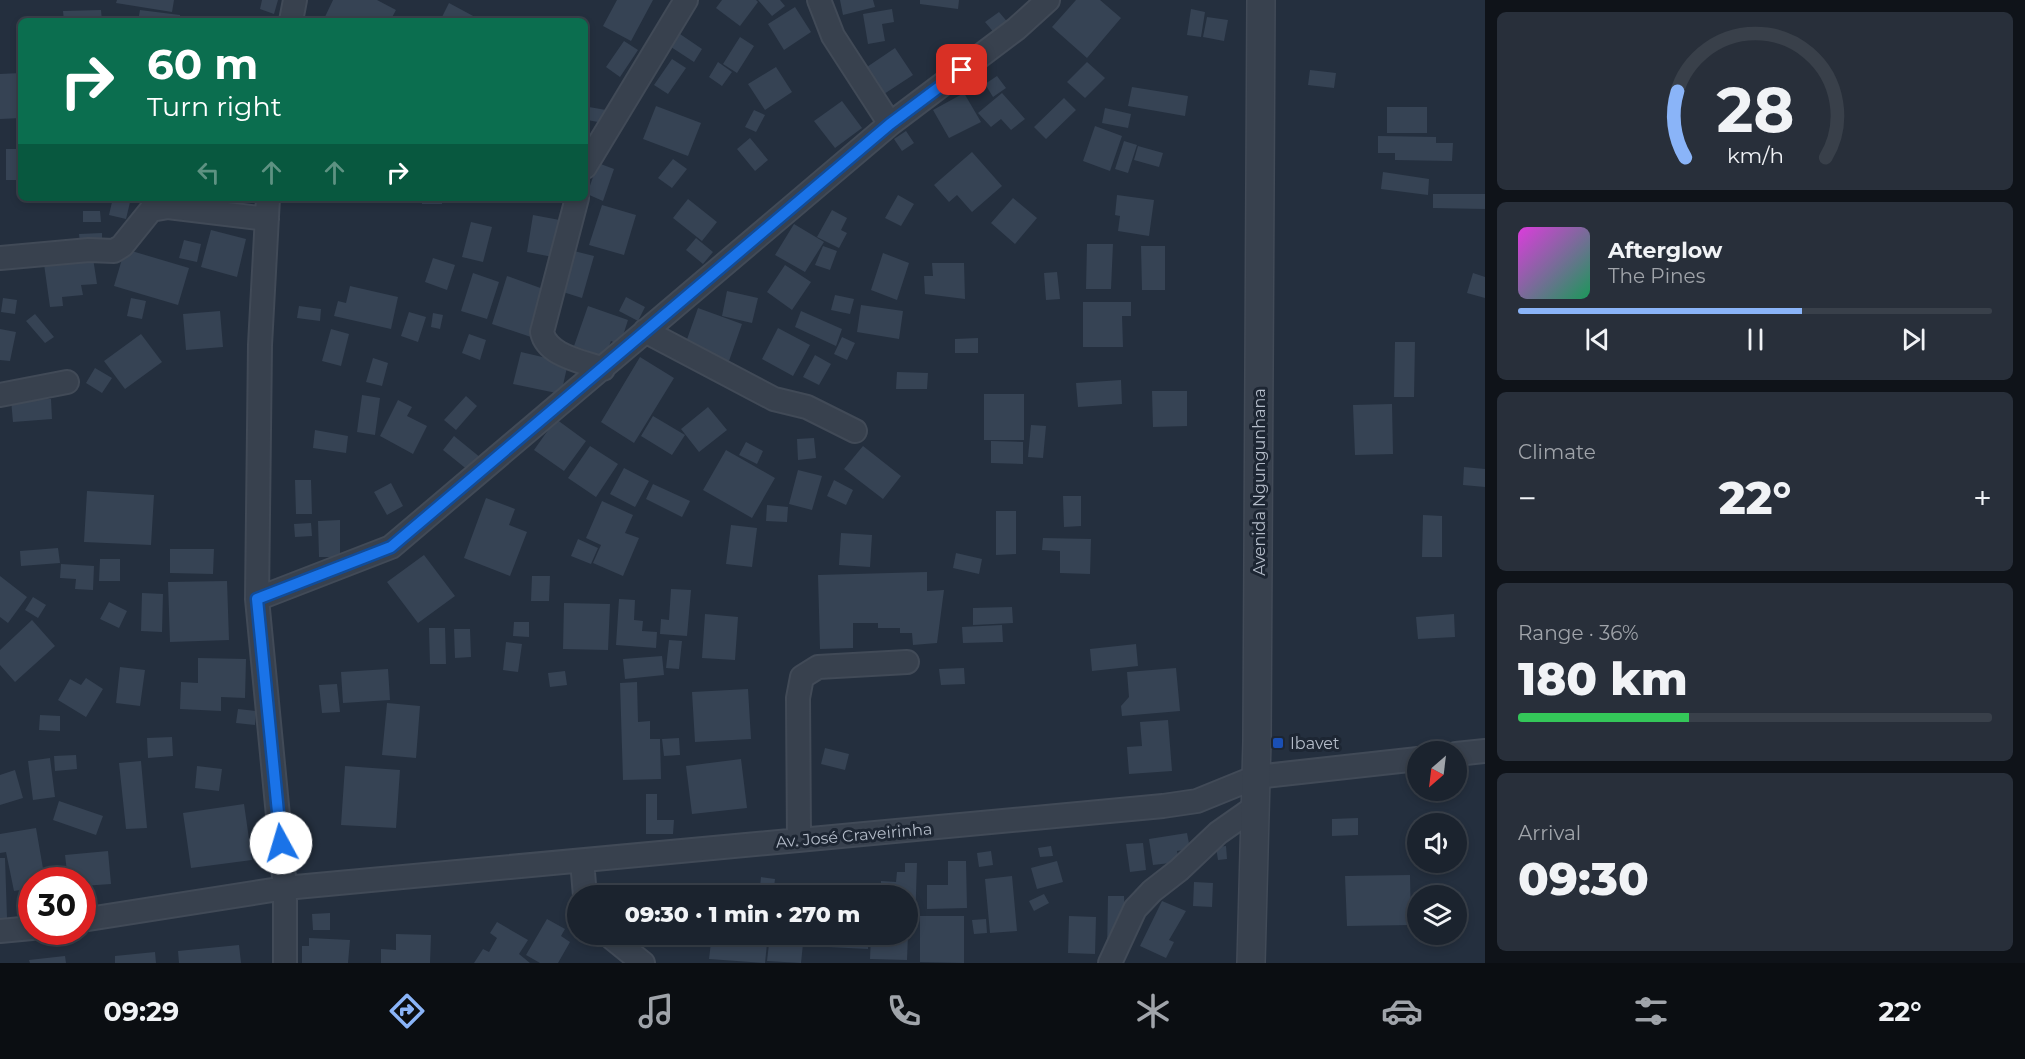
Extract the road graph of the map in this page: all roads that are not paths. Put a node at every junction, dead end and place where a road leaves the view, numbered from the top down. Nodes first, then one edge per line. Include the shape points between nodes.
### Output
1 (295, 0) edge
2 (686, 0) edge
3 (819, 0) edge
4 (1048, 0) edge
5 (1261, 0) edge
6 (292, 18) edge
7 (890, 124) junction
8 (588, 162) edge
9 (576, 201) edge
10 (267, 208) edge
11 (0, 258) edge
12 (645, 331) junction
13 (603, 369) junction
14 (67, 382) dead end
15 (0, 395) edge
16 (855, 431) dead end
17 (257, 599) junction
18 (907, 662) dead end
19 (1485, 751) edge
20 (1467, 753) edge
21 (1407, 760) edge
22 (1256, 777) junction
23 (1255, 807) junction
24 (799, 840) junction
25 (582, 861) junction
26 (584, 885) edge
27 (285, 888) junction
28 (96, 918) edge
29 (18, 929) edge
30 (0, 931) edge
31 (621, 945) edge
32 (285, 963) edge
33 (643, 963) edge
34 (1110, 963) edge
35 (1251, 963) edge

1 - 6 street
2 - 8 street
3 - 7 street via 833,36
4 - 7 street via 1016,29
5 - 22 street, Avenida Ngungunhana
7 - 12 street
9 - 13 street via 542,332 551,349
10 - 11 street via 151,210 122,246 114,250
10 - 17 street via 260,345
12 - 13 street
12 - 16 street via 774,399 807,407
13 - 17 street via 391,547
14 - 15 street
17 - 27 street
18 - 24 street via 818,667 802,677 798,698
19 - 20 street
21 - 22 street, Av. José Craveirinha
22 - 23 street, Avenida Ngungunhana
22 - 24 street, Av. José Craveirinha via 1197,801 1164,806
23 - 34 street via 1218,833 1135,909
23 - 35 street, Avenida Ngungunhana
24 - 25 street, Av. José Craveirinha
25 - 26 street
25 - 27 street, Av. José Craveirinha
27 - 28 street, Av. José Craveirinha
27 - 32 street
29 - 30 street
31 - 33 street

